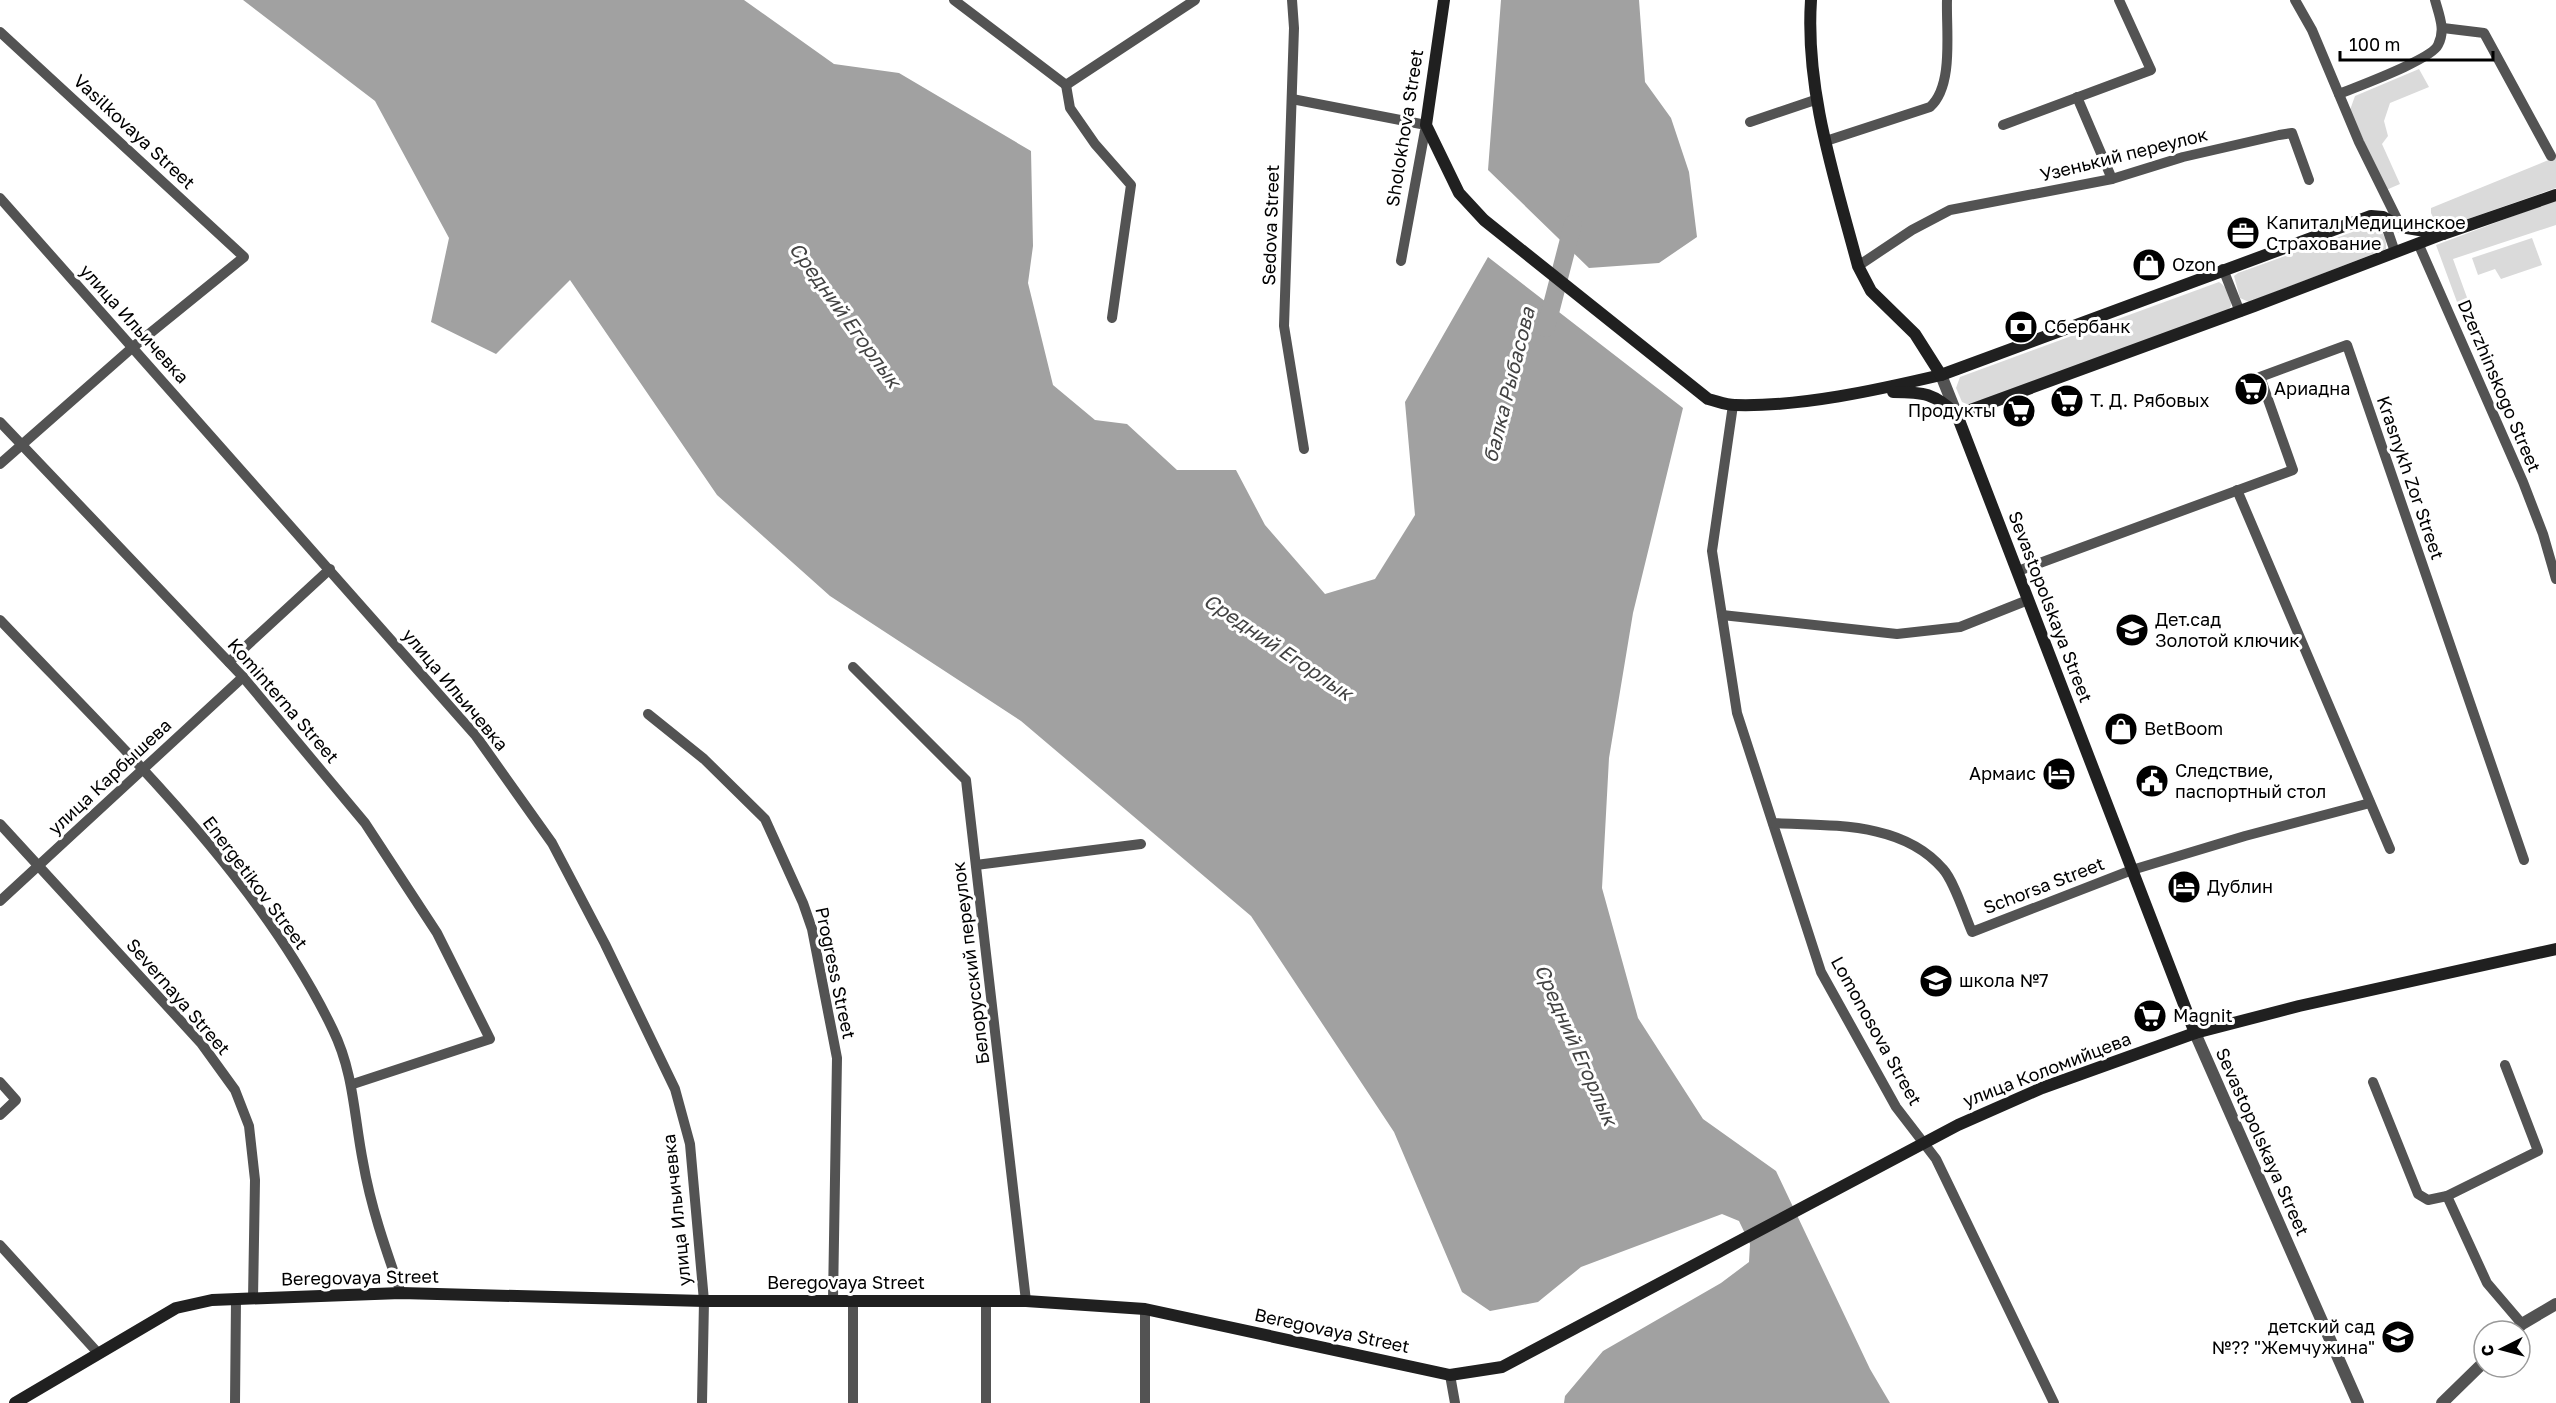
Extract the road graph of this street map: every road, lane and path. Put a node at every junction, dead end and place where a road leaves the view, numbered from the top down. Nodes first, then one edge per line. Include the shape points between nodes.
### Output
1 (954, 0) edge
2 (1195, 0) edge
3 (1292, 0) edge
4 (1444, 0) edge
5 (1810, 0) edge
6 (1947, 0) edge
7 (2119, 0) edge
8 (2295, 0) edge
9 (2435, 0) edge
10 (2443, 28) junction
11 (0, 32) edge
12 (1066, 86) junction
13 (2339, 94) junction
14 (2077, 97) junction
15 (1292, 99) junction
16 (1815, 100) junction
17 (1750, 122) dead end
18 (1426, 125) junction
19 (2003, 125) dead end
20 (1826, 141) junction
21 (2551, 156) dead end
22 (2112, 179) junction
23 (2309, 180) dead end
24 (2556, 195) edge
25 (0, 198) edge
26 (2383, 218) junction
27 (2401, 227) junction
28 (2443, 234) junction
29 (2418, 243) junction
30 (2395, 252) junction
31 (1401, 261) dead end
32 (1858, 266) junction
33 (2223, 269) junction
34 (2240, 312) junction
35 (1112, 318) dead end
36 (133, 347) junction
37 (1941, 375) junction
38 (1873, 391) junction
39 (1733, 405) junction
40 (1957, 415) junction
41 (0, 422) edge
42 (22, 445) junction
43 (1304, 449) dead end
44 (0, 464) edge
45 (2237, 490) junction
46 (330, 569) junction
47 (2018, 572) junction
48 (2556, 579) edge
49 (2028, 600) junction
50 (1722, 615) junction
51 (0, 620) edge
52 (229, 662) junction
53 (853, 667) dead end
54 (243, 677) junction
55 (648, 714) dead end
56 (142, 770) junction
57 (2370, 803) junction
58 (1773, 823) junction
59 (0, 824) edge
60 (1141, 844) dead end
61 (2390, 849) dead end
62 (2524, 860) dead end
63 (976, 865) junction
64 (38, 866) junction
65 (2132, 870) junction
66 (0, 901) edge
67 (2556, 949) edge
68 (2195, 1033) junction
69 (2505, 1065) dead end
70 (0, 1082) edge
71 (2373, 1082) dead end
72 (353, 1084) junction
73 (0, 1115) edge
74 (1924, 1143) junction
75 (2447, 1196) junction
76 (0, 1245) edge
77 (400, 1293) junction
78 (253, 1299) junction
79 (236, 1300) junction
80 (834, 1300) junction
81 (853, 1300) junction
82 (704, 1301) junction
83 (986, 1301) junction
84 (1026, 1301) junction
85 (2556, 1304) edge
86 (1144, 1309) junction
87 (2512, 1319) edge
88 (2532, 1319) edge
89 (98, 1353) junction
90 (2472, 1374) edge
91 (1450, 1375) junction
92 (15, 1403) edge
93 (235, 1403) edge
94 (702, 1403) edge
95 (853, 1403) edge
96 (986, 1403) edge
97 (1144, 1403) edge
98 (1455, 1403) edge
99 (2054, 1403) edge
100 (2358, 1403) edge
101 (2442, 1403) edge

1 - 12 street
2 - 12 street
3 - 15 street, Sedova Street
4 - 18 main road, Sholokhova Street
5 - 16 main road, Sevastopolskaya Street
6 - 20 street via 1945,83 1939,99 1930,107
7 - 14 street via 2151,70
8 - 13 street
9 - 10 street
10 - 13 street via 2438,46 2423,58
10 - 21 street via 2484,33
11 - 36 street, Vasilkovaya Street via 244,256
12 - 35 street via 1070,108 1131,185
13 - 27 street
14 - 19 street
14 - 22 street
15 - 18 street
15 - 43 street, Sedova Street via 1284,326
16 - 17 street
16 - 20 main road, Sevastopolskaya Street
18 - 31 street, Sholokhova Street
18 - 39 main road via 1459,193 1484,220 1708,399
20 - 32 main road, Sevastopolskaya Street
22 - 23 street, Узенький переулок via 2182,157 2292,133
22 - 32 street, Узенький переулок via 1950,210
24 - 28 main road
25 - 36 street, улица Ильичевка
26 - 27 main road
26 - 30 street
26 - 33 main road via 2371,216
27 - 28 main road
28 - 29 main road
29 - 30 main road
29 - 48 street, Dzerzhinskogo Street via 2523,482
30 - 34 main road
32 - 37 main road, Sevastopolskaya Street via 1871,291 1915,334
33 - 34 street
33 - 37 main road
34 - 40 main road
36 - 42 street
36 - 46 street, улица Ильичевка
37 - 38 main road
37 - 40 street, Sevastopolskaya Street
38 - 39 main road
38 - 40 main road via 1917,392 1940,399
39 - 50 street, Lomonosova Street via 1712,551
40 - 47 main road, Sevastopolskaya Street
41 - 42 street, Kominterna Street
42 - 44 street
42 - 52 street, Kominterna Street
45 - 47 street
45 - 57 street
45 - 62 street, Krasnykh Zor Street via 2293,470 2260,377 2347,345
46 - 52 street
46 - 82 street, улица Ильичевка via 476,736 552,843 605,944 675,1089 690,1144
47 - 49 main road, Sevastopolskaya Street
49 - 50 street via 1960,627 1897,634
49 - 65 main road, Sevastopolskaya Street
50 - 58 street, Lomonosova Street via 1737,713
51 - 56 street, Energetikov Street
52 - 54 street, Kominterna Street
53 - 63 street, Белорусский переулок via 966,780
54 - 56 street, улица Карбышева
54 - 72 street, Kominterna Street via 365,824 437,933 490,1040
55 - 80 street, Progress Street via 704,759 765,819 812,929 837,1059
56 - 64 street, улица Карбышева
56 - 72 street, Energetikov Street via 260,910 334,1031
57 - 61 street
57 - 65 street, Schorsa Street
58 - 65 street, Schorsa Street via 1887,833 1926,852 1945,871 1972,932
58 - 74 street, Lomonosova Street via 1821,972 1896,1107
59 - 64 street, Severnaya Street
60 - 63 street
63 - 84 street, Белорусский переулок
64 - 66 street, улица Карбышева
64 - 78 street, Severnaya Street via 201,1043 235,1090 249,1126 255,1180
65 - 68 main road, Sevastopolskaya Street
67 - 68 main road, улица Коломийцева
68 - 74 main road, улица Коломийцева via 2042,1088
68 - 100 street, Sevastopolskaya Street
69 - 75 street via 2538,1151
70 - 73 street via 16,1100
71 - 75 street via 2418,1194 2428,1200
72 - 77 street, Energetikov Street via 373,1214
74 - 91 main road, улица Коломийцева via 1502,1367
74 - 99 street, Lomonosova Street via 1936,1159
75 - 87 street via 2487,1283
76 - 89 street
77 - 78 main road, Beregovaya Street
77 - 82 main road, Beregovaya Street
78 - 79 main road, Beregovaya Street
79 - 89 main road, Beregovaya Street via 212,1300 176,1308
79 - 93 street
80 - 81 main road, Beregovaya Street
80 - 82 main road, Beregovaya Street
81 - 83 main road, Beregovaya Street
81 - 95 street
82 - 94 street, улица Ильичевка
83 - 84 main road, Beregovaya Street
83 - 96 street
84 - 86 main road, Beregovaya Street
85 - 88 street
86 - 91 main road, Beregovaya Street
86 - 97 street
89 - 92 main road, Beregovaya Street
90 - 101 street
91 - 98 street

